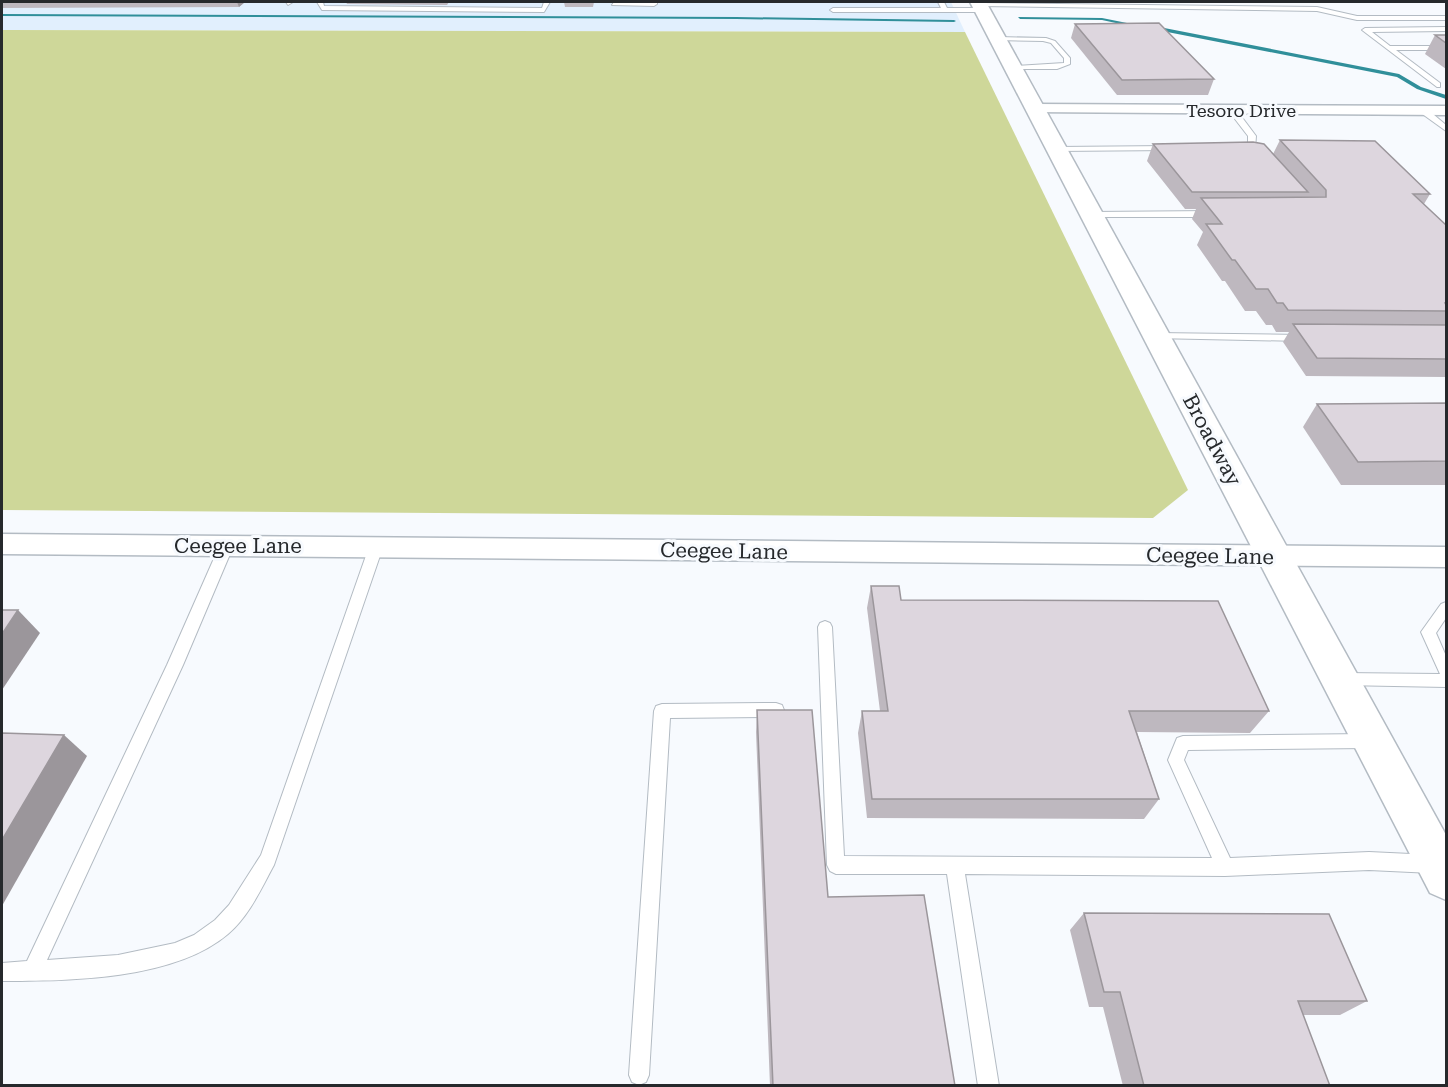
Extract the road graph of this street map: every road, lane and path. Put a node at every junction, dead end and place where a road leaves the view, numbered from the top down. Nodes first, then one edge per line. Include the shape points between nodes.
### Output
1 (320, 2) edge
2 (547, 2) edge
3 (654, 2) edge
4 (942, 2) edge
5 (614, 4) dead end
6 (1100, 4) edge
7 (1210, 4) edge
8 (980, 5) edge
9 (834, 10) dead end
10 (945, 10) junction
11 (1446, 18) edge
12 (1446, 29) edge
13 (998, 39) junction
14 (1388, 48) junction
15 (1446, 48) edge
16 (1014, 68) junction
17 (1437, 85) dead end
18 (1036, 109) junction
19 (1232, 110) junction
20 (1424, 111) junction
21 (1446, 111) edge
22 (1446, 129) edge
23 (1252, 147) junction
24 (1183, 148) edge
25 (1241, 148) edge
26 (1057, 149) junction
27 (1260, 156) edge
28 (1220, 214) edge
29 (1092, 215) junction
30 (1156, 336) junction
31 (1311, 338) edge
32 (2, 544) edge
33 (226, 547) junction
34 (376, 547) junction
35 (1274, 557) junction
36 (1446, 557) edge
37 (1446, 608) edge
38 (825, 627) dead end
39 (1446, 671) edge
40 (1340, 679) junction
41 (1446, 681) edge
42 (793, 710) edge
43 (1373, 741) junction
44 (955, 866) junction
45 (1225, 867) junction
46 (1443, 871) edge
47 (33, 970) junction
48 (2, 972) edge
49 (639, 1075) dead end
50 (989, 1086) edge

1 - 2 lane via 322,8 544,10
3 - 5 lane
4 - 10 lane
6 - 7 lane
6 - 8 lane
7 - 11 lane via 1317,9 1357,18
8 - 10 lane
8 - 13 main road, Broadway
9 - 10 lane
12 - 14 lane via 1365,30
13 - 16 main road, Broadway
13 - 16 lane via 1044,39 1053,42 1067,58 1067,64 1057,67
14 - 15 lane
14 - 17 lane
16 - 18 main road, Broadway
18 - 19 street, Tesoro Drive
18 - 26 main road, Broadway
19 - 20 street, Tesoro Drive
19 - 23 lane via 1252,136
20 - 21 street, Tesoro Drive
20 - 22 lane
23 - 25 lane
23 - 27 lane
24 - 26 lane
26 - 29 main road, Broadway
28 - 29 lane
29 - 30 main road, Broadway
30 - 31 lane
30 - 35 main road, Broadway
32 - 33 street, Ceegee Lane
33 - 34 street, Ceegee Lane
33 - 47 lane
34 - 35 street, Ceegee Lane
34 - 47 lane via 268,860 245,901 220,928 186,951 146,962
35 - 36 street, Ceegee Lane
35 - 40 main road, Broadway
37 - 39 lane via 1428,633
38 - 44 lane via 823,710 836,865
40 - 41 lane
40 - 43 main road, Broadway
42 - 49 lane via 662,711
43 - 45 lane via 1183,744 1176,760
43 - 46 main road, Broadway
44 - 45 lane
44 - 50 lane
45 - 46 lane via 1369,861
47 - 48 lane

